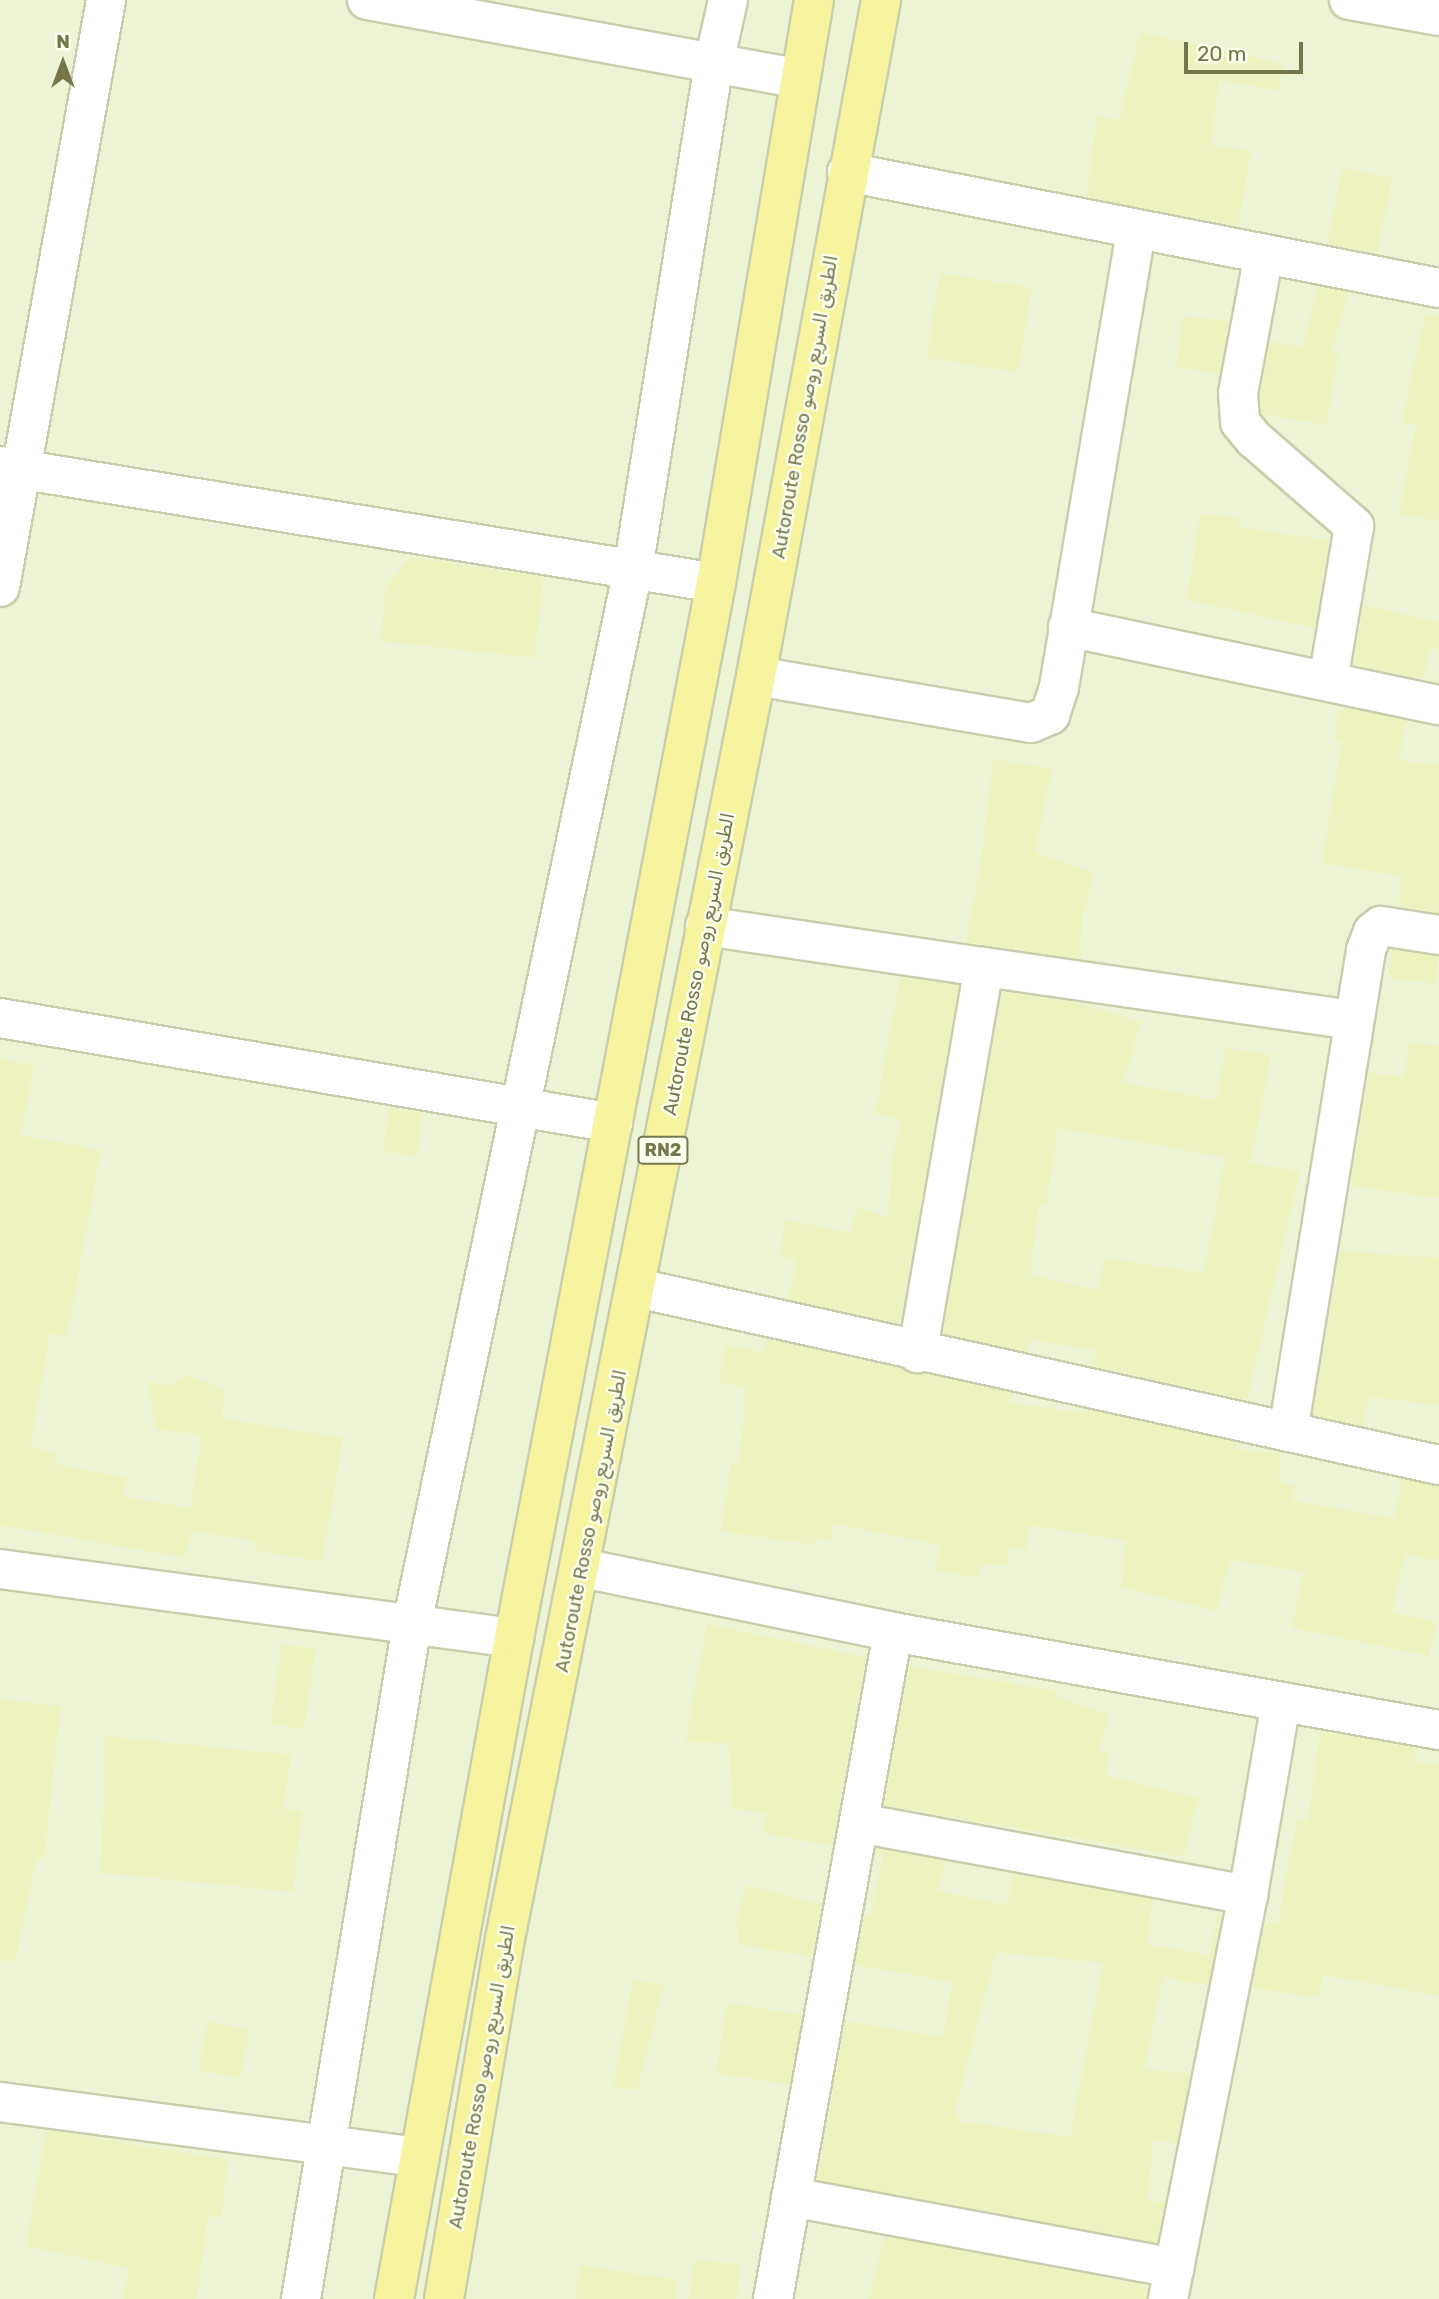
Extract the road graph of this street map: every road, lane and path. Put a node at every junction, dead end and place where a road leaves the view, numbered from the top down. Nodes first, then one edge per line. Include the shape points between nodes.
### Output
1 (106, 0) edge
2 (367, 0) edge
3 (728, 0) edge
4 (814, 0) edge
5 (881, 0) edge
6 (1349, 0) edge
7 (1439, 16) edge
8 (714, 63) junction
9 (798, 78) junction
10 (847, 172) junction
11 (1136, 230) junction
12 (1264, 254) junction
13 (1439, 288) edge
14 (10, 468) edge
15 (633, 570) junction
16 (716, 583) junction
17 (0, 587) edge
18 (1068, 628) junction
19 (756, 676) junction
20 (1328, 681) junction
21 (1439, 705) edge
22 (705, 926) junction
23 (1439, 935) edge
24 (984, 967) junction
25 (0, 1018) edge
26 (1354, 1020) junction
27 (523, 1108) junction
28 (613, 1123) junction
29 (637, 1288) junction
30 (917, 1353) junction
31 (1288, 1432) junction
32 (1439, 1465) edge
33 (582, 1568) junction
34 (0, 1569) edge
35 (412, 1624) junction
36 (893, 1632) junction
37 (514, 1638) junction
38 (1281, 1702) junction
39 (1439, 1730) edge
40 (859, 1823) junction
41 (1248, 1895) junction
42 (0, 2102) edge
43 (328, 2145) junction
44 (418, 2157) junction
45 (792, 2197) junction
46 (1171, 2284) edge
47 (301, 2299) edge
48 (394, 2299) edge
49 (444, 2299) edge
50 (773, 2299) edge

1 - 14 street
2 - 8 street
3 - 8 street
4 - 9 highway, RN2
5 - 10 highway, Autoroute Rosso الطريق السريع روصو / RN2
6 - 7 street
8 - 9 street
8 - 15 street
9 - 16 highway, RN2
10 - 11 street
10 - 19 highway, Autoroute Rosso الطريق السريع روصو / RN2
11 - 12 street
11 - 18 street
12 - 13 street
12 - 20 street via 1238,393 1240,422 1353,526
14 - 15 street
14 - 17 street
15 - 16 street
15 - 27 street
16 - 28 highway, RN2
18 - 19 street via 1059,687 1050,715 1041,722
18 - 20 street
19 - 22 highway, Autoroute Rosso الطريق السريع روصو / RN2
20 - 21 street
22 - 24 street
22 - 29 highway, Autoroute Rosso الطريق السريع روصو / RN2
23 - 26 street via 1381,926 1373,932
24 - 26 street
24 - 30 street
25 - 27 street
26 - 31 street
27 - 28 street
27 - 35 street
28 - 37 highway, RN2
29 - 30 street
29 - 33 highway, Autoroute Rosso الطريق السريع روصو / RN2
30 - 31 street
31 - 32 street
33 - 36 street
33 - 49 highway, Autoroute Rosso الطريق السريع روصو / RN2 via 505,1939
34 - 35 street
35 - 37 street
35 - 43 street
36 - 38 street
36 - 40 street
37 - 44 highway, RN2
38 - 39 street
38 - 41 street
40 - 41 street
40 - 45 street
41 - 46 street
42 - 43 street
43 - 44 street
43 - 47 street
44 - 48 highway, RN2
45 - 46 street
45 - 50 street

